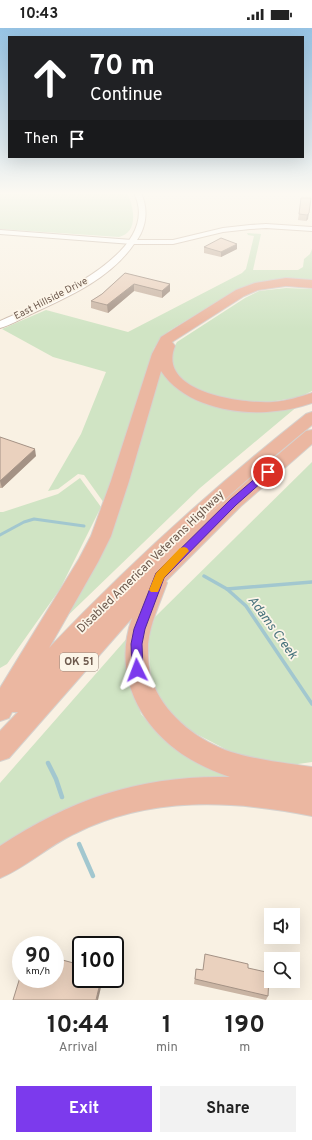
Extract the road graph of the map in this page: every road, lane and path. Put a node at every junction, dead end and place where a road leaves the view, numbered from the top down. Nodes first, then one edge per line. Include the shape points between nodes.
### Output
1 (134, 238) edge
2 (135, 238) edge
3 (192, 238) edge
4 (154, 243) junction
5 (126, 251) junction
6 (312, 285) edge
7 (0, 325) edge
8 (312, 398) edge
9 (312, 417) edge
10 (312, 435) edge
11 (159, 576) junction
12 (0, 710) edge
13 (0, 716) edge
14 (0, 749) edge
15 (312, 780) edge
16 (312, 802) edge
17 (0, 863) edge

1 - 5 street, East Hillside Drive
2 - 4 street
3 - 4 street
4 - 5 street
5 - 7 street, East Hillside Drive via 111,266 76,288
6 - 8 highway via 277,285 249,292 176,337 168,347 165,357 169,373 178,382 192,392 218,402 273,407
6 - 12 highway via 278,283 248,289 166,340 159,354 101,536
9 - 13 highway, Disabled American Veterans Highway / OK 51 via 239,477 173,537 111,598
10 - 11 highway, Disabled American Veterans Highway / OK 51 via 233,503
11 - 14 highway, Disabled American Veterans Highway / OK 51
11 - 15 highway via 140,629 136,656 137,670 144,692 156,714 175,734 213,757 248,769
16 - 17 highway via 271,794 219,790 187,790 141,798 67,822

